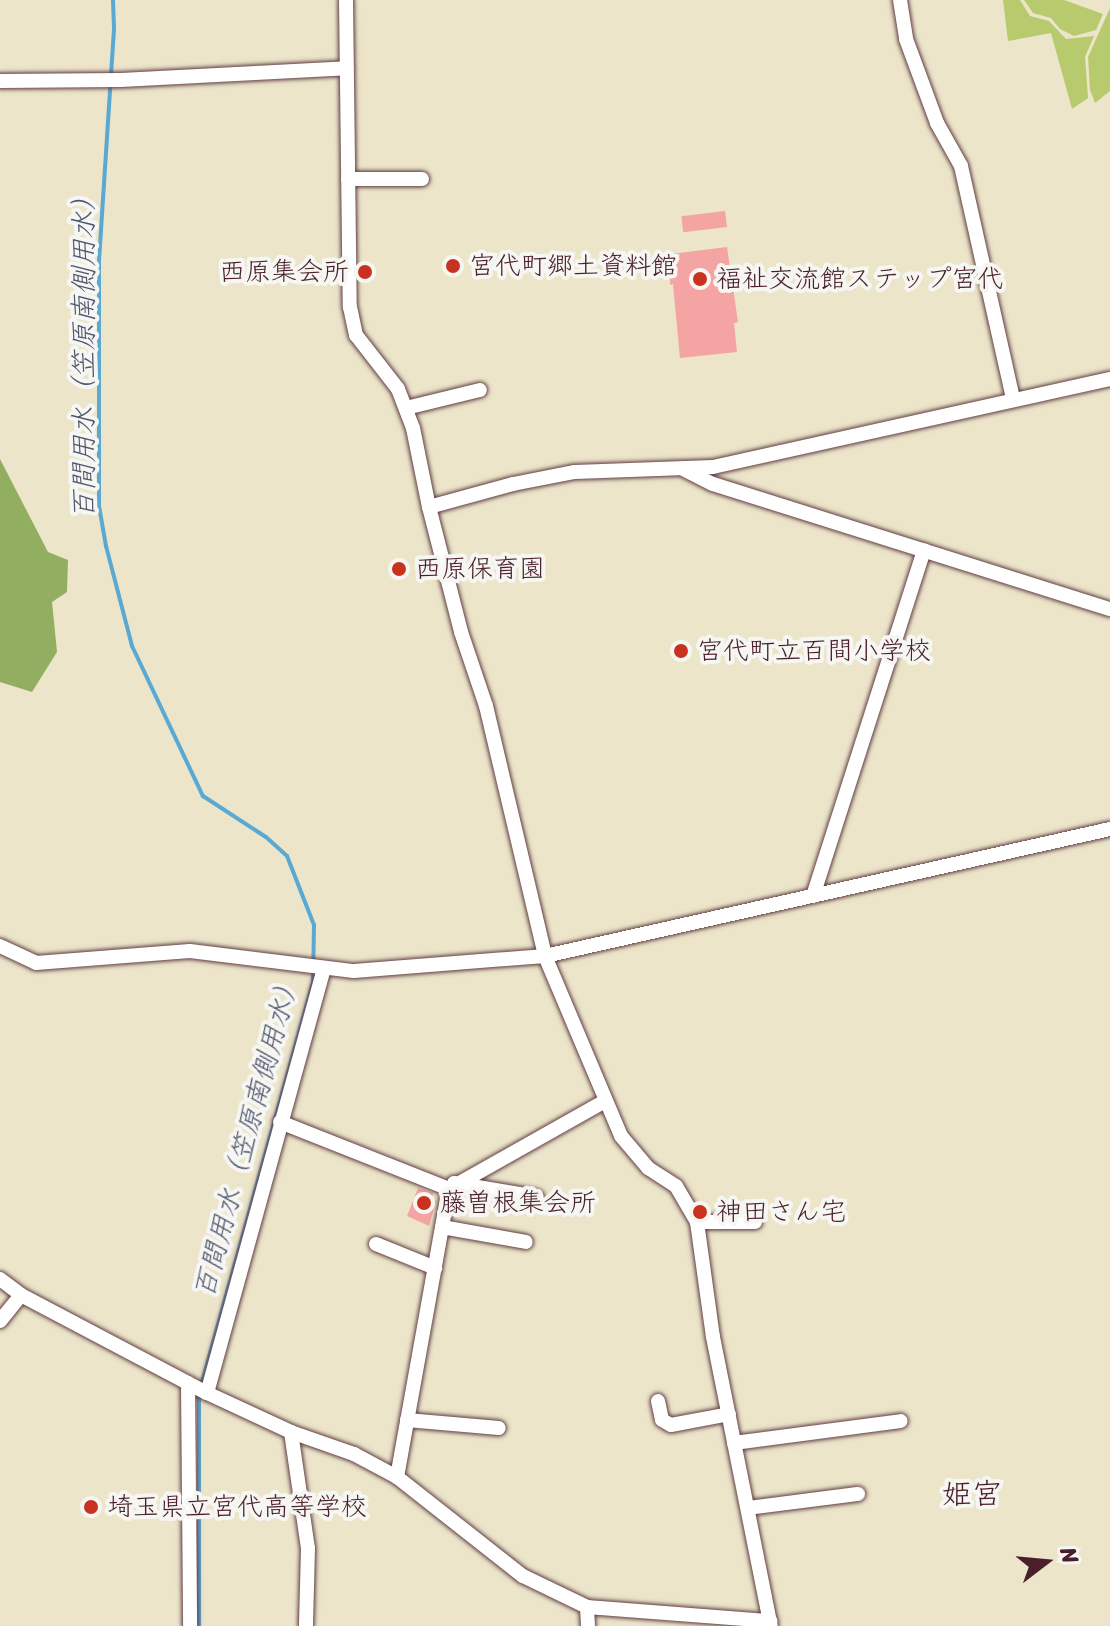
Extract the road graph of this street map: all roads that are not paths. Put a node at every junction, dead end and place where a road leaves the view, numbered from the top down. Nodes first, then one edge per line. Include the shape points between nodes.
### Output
1 (346, 0) edge
2 (900, 0) edge
3 (347, 68) junction
4 (0, 81) edge
5 (348, 179) junction
6 (422, 179) dead end
7 (1110, 379) edge
8 (480, 390) dead end
9 (1013, 399) junction
10 (406, 408) junction
11 (684, 470) junction
12 (429, 507) junction
13 (924, 550) junction
14 (1110, 609) edge
15 (1110, 829) edge
16 (813, 896) junction
17 (0, 946) edge
18 (545, 956) junction
19 (324, 969) junction
20 (605, 1101) junction
21 (280, 1122) junction
22 (451, 1186) junction
23 (537, 1197) dead end
24 (697, 1222) junction
25 (755, 1222) dead end
26 (442, 1227) junction
27 (526, 1242) dead end
28 (376, 1244) dead end
29 (435, 1268) junction
30 (0, 1279) edge
31 (21, 1295) junction
32 (0, 1321) edge
33 (188, 1383) junction
34 (207, 1393) junction
35 (658, 1401) dead end
36 (729, 1414) junction
37 (407, 1420) junction
38 (901, 1421) dead end
39 (499, 1428) dead end
40 (291, 1432) junction
41 (734, 1443) junction
42 (397, 1477) junction
43 (858, 1494) dead end
44 (748, 1508) junction
45 (587, 1607) junction
46 (771, 1623) edge
47 (190, 1626) edge
48 (306, 1626) edge
49 (588, 1626) edge

1 - 3 street
2 - 9 street via 906,39 937,123 961,166
3 - 4 street
3 - 5 street
5 - 6 street
5 - 10 street via 350,307 356,335 398,389
7 - 9 street
8 - 10 street
9 - 11 street
10 - 12 street
11 - 12 street via 575,472
11 - 13 street via 713,484
12 - 18 street via 486,706
13 - 14 street
13 - 16 street
15 - 16 street
16 - 18 street
17 - 19 street via 36,963 190,951
18 - 19 street
18 - 20 street
19 - 21 street
20 - 22 street
20 - 24 street via 631,1153 676,1186
21 - 22 street
21 - 34 street
22 - 23 street
22 - 26 street
24 - 25 street
24 - 36 street
26 - 27 street
26 - 29 street
28 - 29 street
29 - 37 street
30 - 31 street
31 - 32 street
31 - 33 street
33 - 34 street
33 - 47 street
34 - 40 street
35 - 36 street via 662,1420 671,1425
36 - 41 street
37 - 39 street
37 - 42 street
38 - 41 street
40 - 42 street via 354,1454
40 - 48 street via 308,1548
41 - 44 street
42 - 45 street via 523,1576
43 - 44 street
44 - 46 street
45 - 46 street
45 - 49 street

